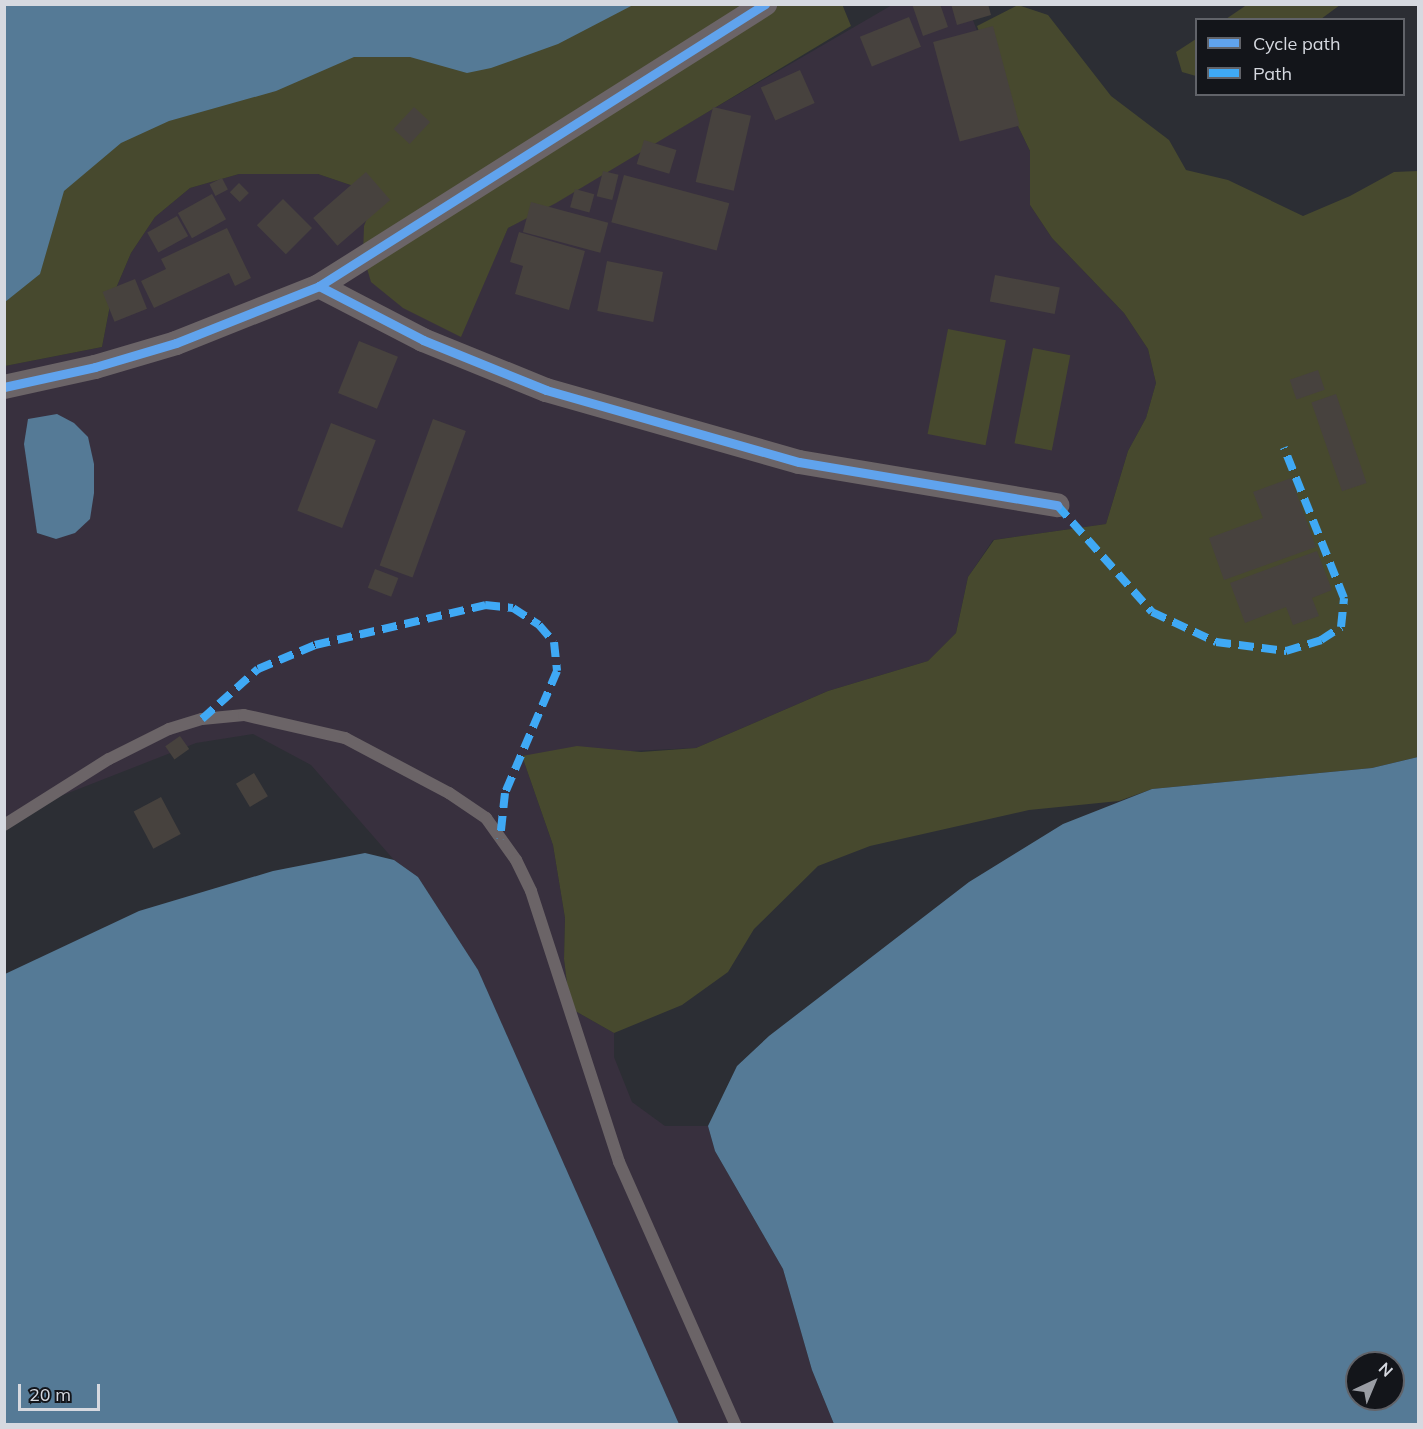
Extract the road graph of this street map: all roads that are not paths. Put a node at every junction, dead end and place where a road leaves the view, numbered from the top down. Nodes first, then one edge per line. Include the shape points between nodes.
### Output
1 (765, 4) edge
2 (319, 286) junction
3 (4, 387) edge
4 (1057, 505) dead end
5 (4, 825) edge
6 (735, 1425) edge

1 - 2 street
2 - 3 street via 176,343 95,367
2 - 4 street via 423,340 546,390 799,462
5 - 6 lane via 109,759 168,729 202,719 244,715 345,738 449,793 486,818 516,860 531,891 619,1162

